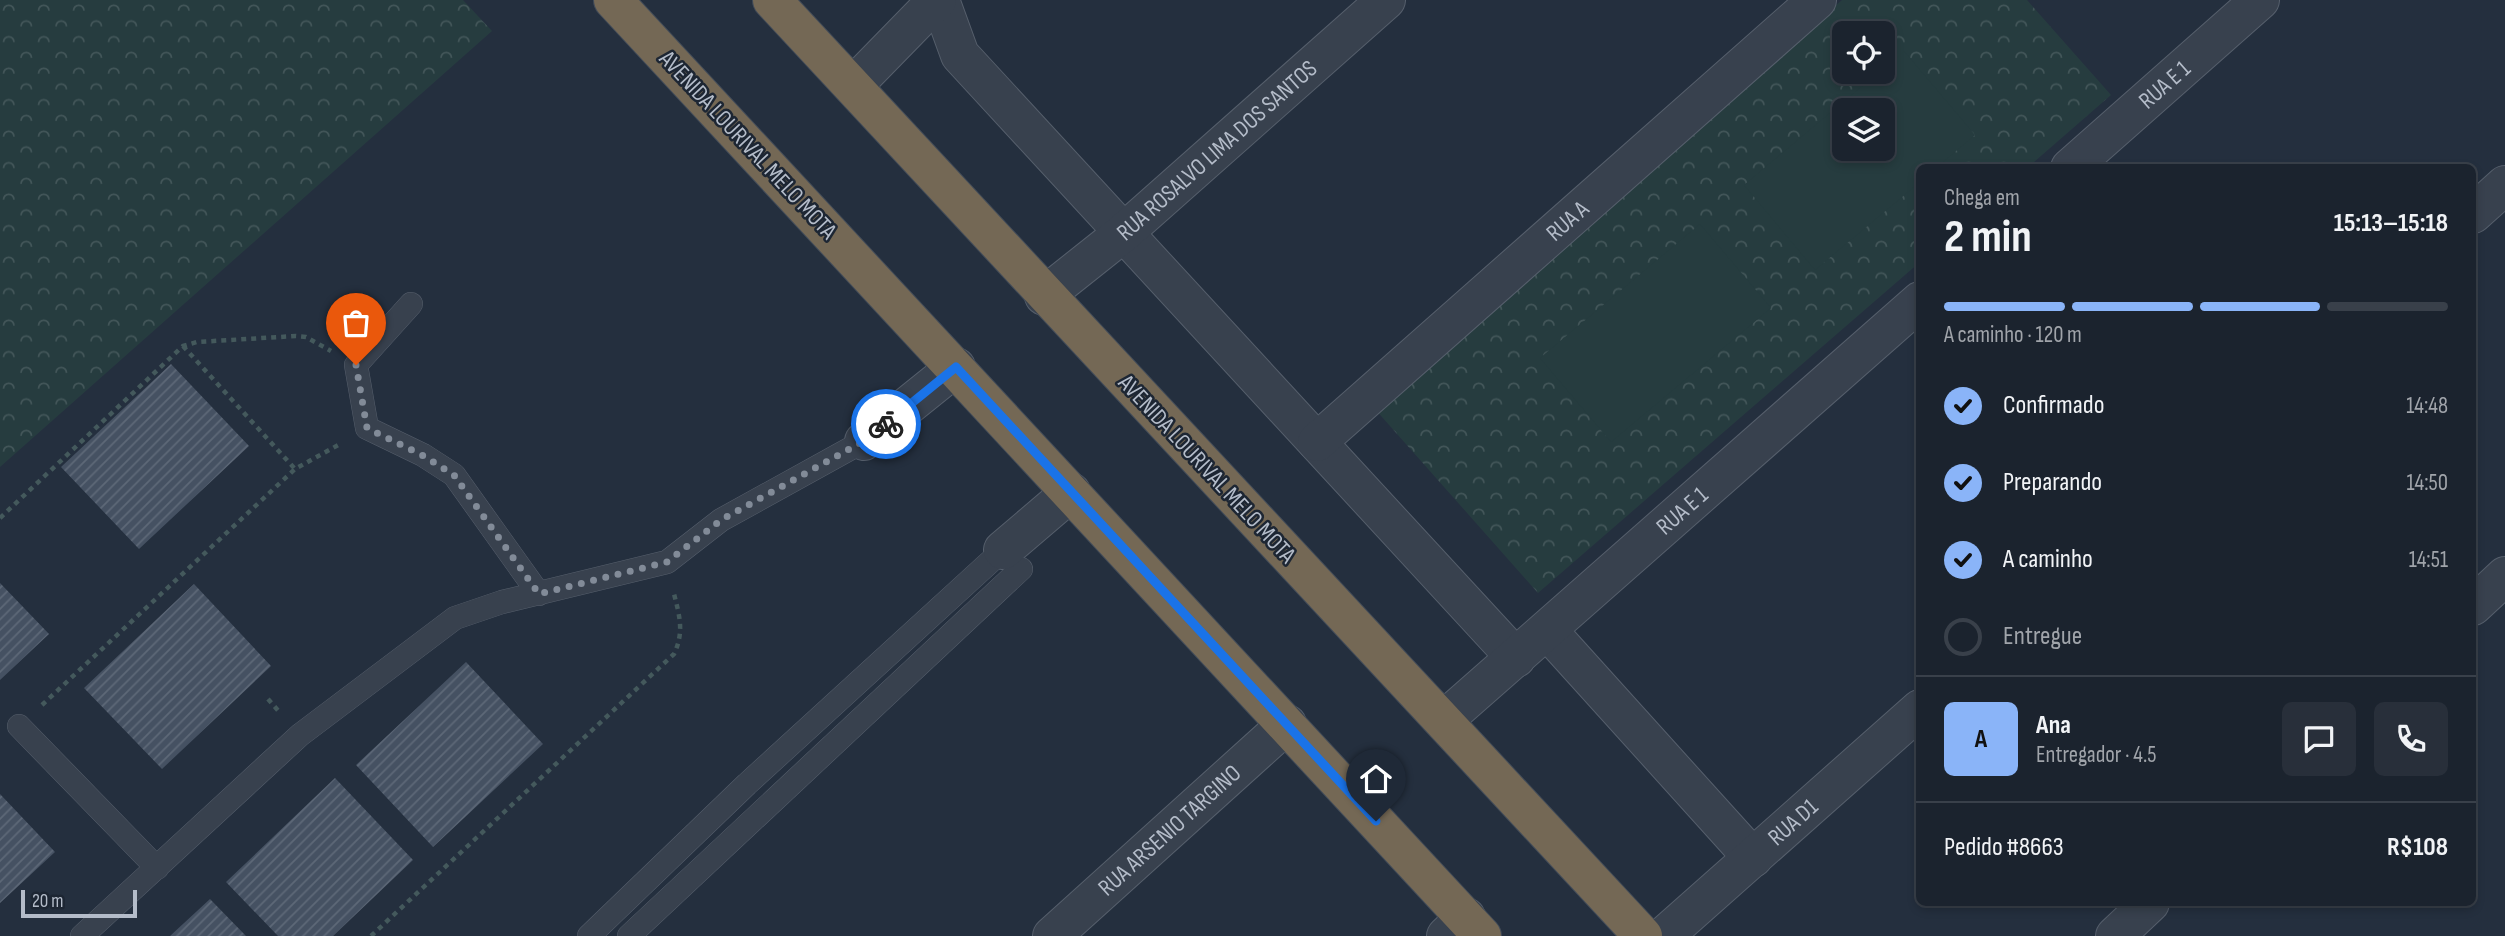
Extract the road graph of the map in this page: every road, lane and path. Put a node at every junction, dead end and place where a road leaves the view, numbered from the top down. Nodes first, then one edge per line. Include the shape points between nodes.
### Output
1 (613, 0) edge
2 (772, 0) edge
3 (938, 0) edge
4 (1386, 0) edge
5 (1817, 0) edge
6 (2260, 0) edge
7 (852, 86) junction
8 (2075, 164) edge
9 (2505, 185) edge
10 (2476, 211) edge
11 (1122, 234) junction
12 (1044, 296) junction
13 (411, 304) dead end
14 (1916, 305) edge
15 (183, 346) junction
16 (356, 365) junction
17 (956, 367) junction
18 (367, 428) junction
19 (864, 441) joint
20 (1317, 442) junction
21 (295, 469) junction
22 (1079, 500) junction
23 (0, 518) edge
24 (1012, 560) junction
25 (667, 562) junction
26 (2505, 576) edge
27 (539, 594) junction
28 (2476, 603) edge
29 (1548, 631) junction
30 (1516, 658) junction
31 (1916, 713) edge
32 (1444, 720) junction
33 (1287, 724) junction
34 (19, 726) joint
35 (1753, 858) junction
36 (157, 868) junction
37 (2147, 906) edge
38 (1465, 930) edge
39 (82, 936) edge
40 (371, 936) edge
41 (589, 936) edge
42 (629, 936) edge
43 (1052, 936) edge
44 (1643, 936) edge
45 (1664, 936) edge
46 (2115, 936) edge

1 - 17 highway, AVENIDA LOURIVAL MELO MOTA
2 - 7 highway, AVENIDA LOURIVAL MELO MOTA
3 - 7 street
3 - 11 street via 960,55
4 - 11 street, RUA ROSALVO LIMA DOS SANTOS
5 - 20 street, RUA A
6 - 8 street, RUA E 1
7 - 12 highway, AVENIDA LOURIVAL MELO MOTA
9 - 10 street
11 - 12 street, RUA ROSALVO LIMA DOS SANTOS
11 - 20 street
12 - 32 highway, AVENIDA LOURIVAL MELO MOTA
13 - 16 lane
14 - 29 street, RUA E 1
15 - 16 path via 306,337
15 - 21 path
15 - 23 path
16 - 18 lane
17 - 19 street
17 - 22 highway, AVENIDA LOURIVAL MELO MOTA
18 - 21 path
18 - 27 lane via 454,475
19 - 25 lane via 721,520
20 - 30 street
21 - 34 path
22 - 24 street
22 - 33 highway, AVENIDA LOURIVAL MELO MOTA
24 - 41 lane via 758,775
24 - 42 lane
25 - 27 lane
25 - 40 path via 681,623 681,639 674,654
26 - 28 street
27 - 36 lane via 455,618 300,735
29 - 30 street, RUA E 1
29 - 35 street
30 - 32 street, RUA E 1
31 - 35 street, RUA D1
32 - 44 highway, AVENIDA LOURIVAL MELO MOTA
33 - 38 highway, AVENIDA LOURIVAL MELO MOTA
33 - 43 street, RUA ARSENIO TARGINO
34 - 36 lane
35 - 45 street, RUA D1
36 - 39 lane
37 - 46 street

